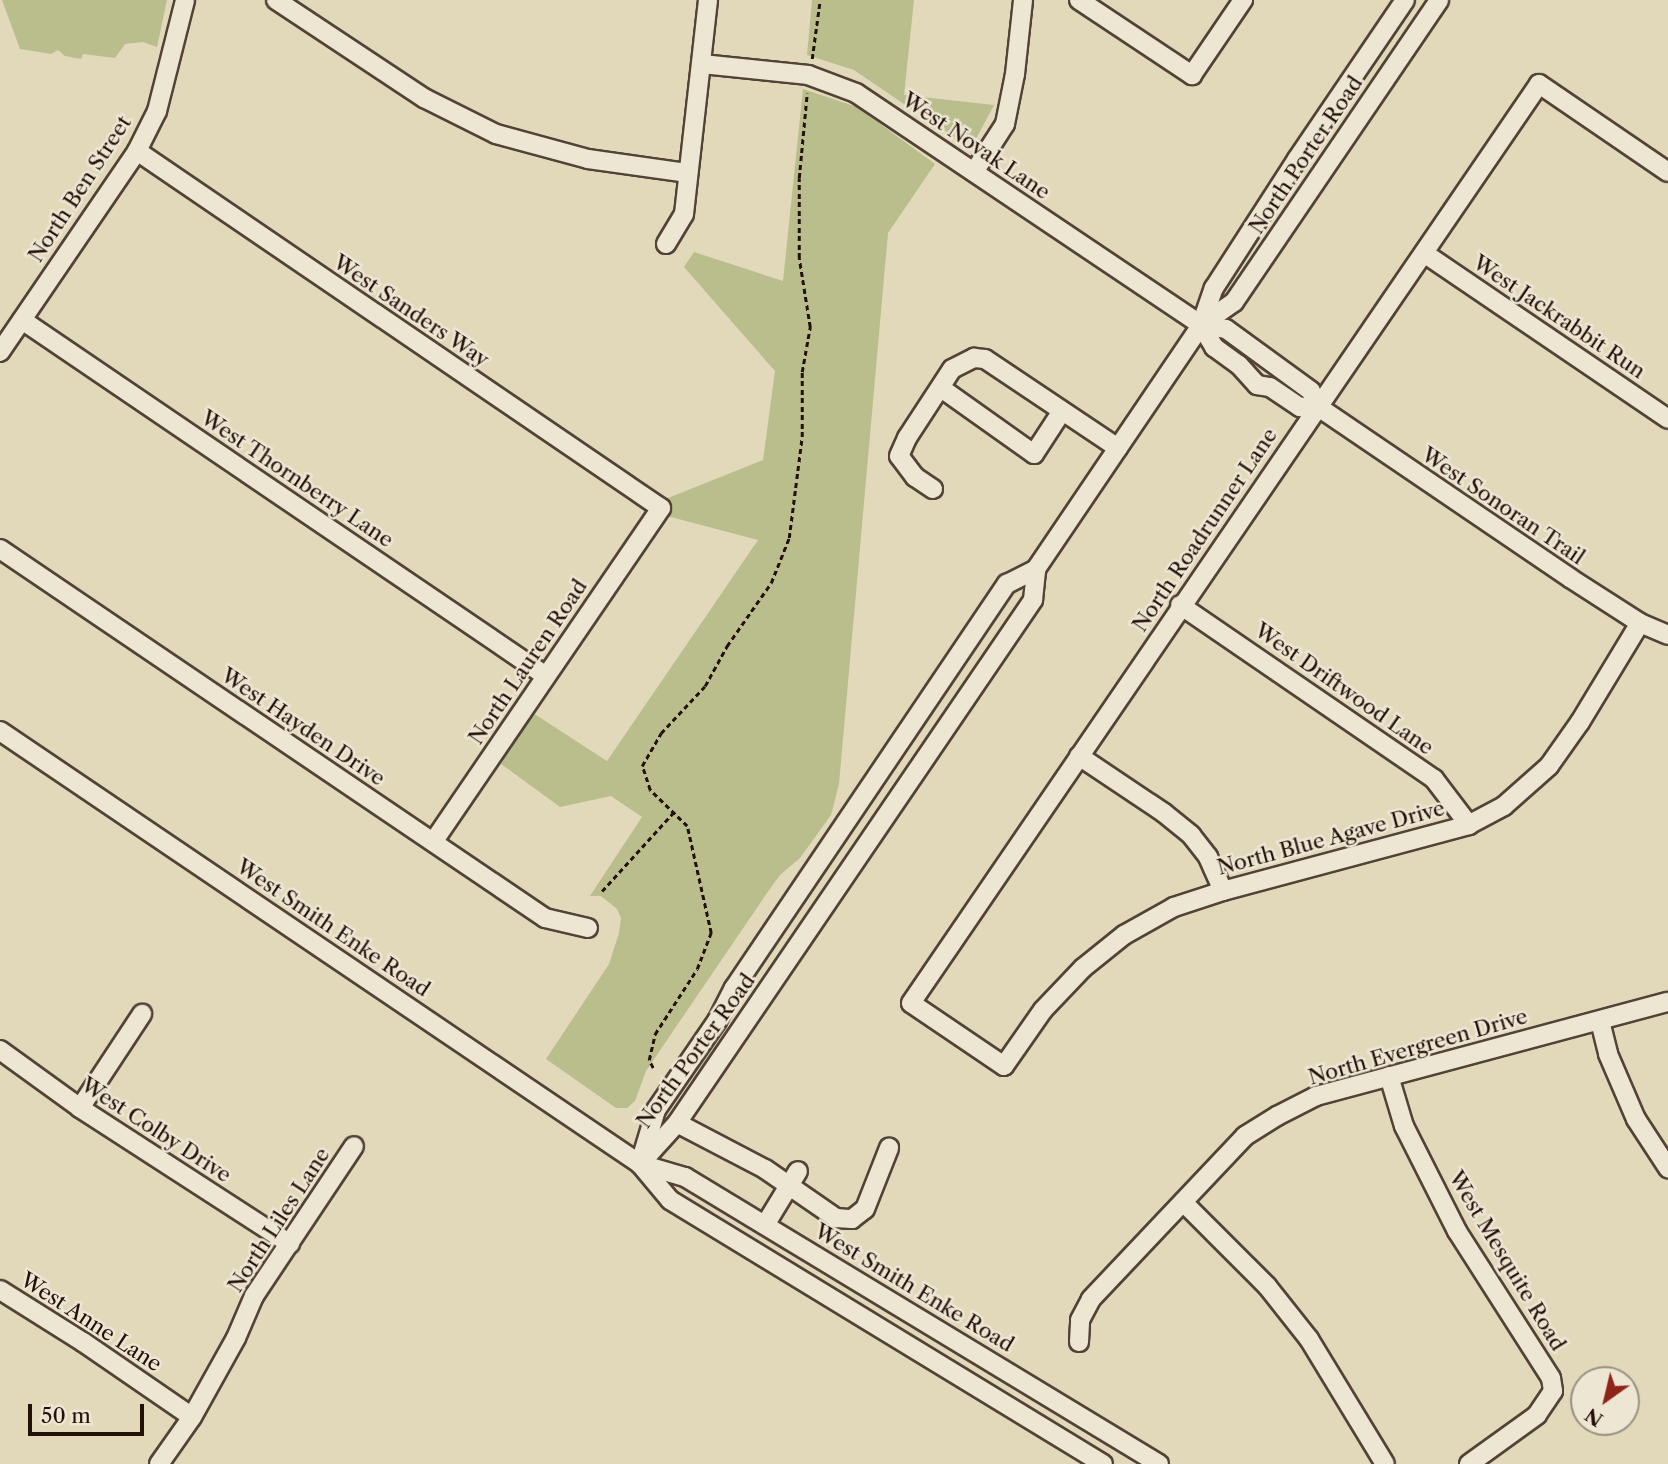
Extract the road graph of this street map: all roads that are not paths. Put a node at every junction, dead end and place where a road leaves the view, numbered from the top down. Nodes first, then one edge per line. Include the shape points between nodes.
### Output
1 (185, 0) edge
2 (275, 0) edge
3 (708, 0) edge
4 (1023, 0) edge
5 (1079, 0) edge
6 (1242, 0) edge
7 (1405, 0) edge
8 (1439, 0) edge
9 (702, 64) junction
10 (137, 151) junction
11 (974, 172) junction
12 (1668, 172) edge
13 (688, 173) junction
14 (666, 244) dead end
15 (1424, 253) junction
16 (22, 320) junction
17 (1201, 325) junction
18 (0, 352) edge
19 (941, 388) junction
20 (1317, 406) junction
21 (1062, 411) junction
22 (1668, 419) edge
23 (1118, 448) junction
24 (933, 489) dead end
25 (660, 508) joint
26 (0, 550) edge
27 (1036, 569) junction
28 (1180, 605) junction
29 (1640, 623) junction
30 (1668, 635) edge
31 (547, 676) junction
32 (0, 730) edge
33 (1079, 756) junction
34 (1469, 825) junction
35 (433, 842) junction
36 (1223, 891) junction
37 (588, 928) dead end
38 (1668, 1002) edge
39 (142, 1014) dead end
40 (1600, 1021) junction
41 (0, 1051) edge
42 (1004, 1066) joint
43 (1389, 1076) junction
44 (80, 1108) junction
45 (677, 1124) junction
46 (354, 1146) dead end
47 (889, 1148) dead end
48 (640, 1164) junction
49 (1668, 1168) edge
50 (794, 1178) junction
51 (1183, 1202) junction
52 (765, 1225) junction
53 (290, 1244) junction
54 (0, 1290) edge
55 (1079, 1342) dead end
56 (192, 1417) junction
57 (159, 1464) edge
58 (1103, 1464) edge
59 (1159, 1464) edge
60 (1385, 1464) edge
61 (1469, 1464) edge

1 - 10 street, North Ben Street via 157,111
2 - 13 street via 424,98 496,134 588,159
3 - 9 street
4 - 11 street via 1005,124
5 - 6 street via 1192,75
7 - 17 street, North Porter Road via 1214,288
8 - 17 street, North Porter Road via 1234,302
9 - 11 street, West Novak Lane via 808,75 856,93
9 - 13 street
10 - 16 street, North Ben Street
10 - 25 street, West Sanders Way
11 - 17 street, West Novak Lane
12 - 15 street, North Roadrunner Lane via 1539,84
13 - 14 street via 684,214
15 - 20 street, North Roadrunner Lane
15 - 22 street, West Jackrabbit Run
16 - 18 street, North Ben Street
16 - 31 street, West Thornberry Lane
17 - 20 street, West Sonoran Trail via 1226,329 1273,361 1311,391
17 - 20 street, West Sonoran Trail via 1214,347 1257,385 1270,387 1300,407
17 - 23 street, North Porter Road
19 - 21 street via 952,369 966,360 985,359
19 - 21 street via 1034,454
19 - 24 street via 906,438 899,456 915,477
20 - 28 street, North Roadrunner Lane
20 - 29 street, West Sonoran Trail
21 - 23 street
23 - 27 street, North Porter Road
25 - 31 street, North Lauren Road
26 - 35 street, West Hayden Drive
27 - 45 street, North Porter Road via 1033,600
27 - 48 street, North Porter Road via 1007,584 734,988 656,1110
28 - 33 street, North Roadrunner Lane
28 - 34 street, West Driftwood Lane via 1434,779
29 - 30 street, West Sonoran Trail
29 - 34 street, North Blue Agave Drive via 1549,766 1504,806
31 - 35 street, North Lauren Road
32 - 48 street, West Smith Enke Road
33 - 36 street via 1191,835 1209,857
33 - 42 street, North Roadrunner Lane via 911,1003
34 - 36 street, North Blue Agave Drive
35 - 37 street, West Hayden Drive via 545,918
36 - 42 street, North Blue Agave Drive via 1174,907 1124,935 1083,968 1043,1010
38 - 40 street, North Evergreen Drive
39 - 44 street
40 - 43 street, North Evergreen Drive
40 - 49 street via 1608,1054 1636,1119
41 - 44 street, West Colby Drive
43 - 51 street, North Evergreen Drive via 1316,1096 1277,1116 1245,1136
43 - 61 street, West Mesquite Road via 1404,1126 1457,1231 1551,1378 1553,1391 1537,1415
44 - 53 street, West Colby Drive
45 - 48 street, North Porter Road
45 - 50 street
46 - 53 street, North Liles Lane
47 - 50 street via 874,1194 852,1219 836,1218
48 - 52 street, West Smith Enke Road via 685,1177
48 - 58 street, West Smith Enke Road via 670,1200
50 - 52 street
51 - 55 street, North Evergreen Drive via 1091,1299 1080,1320
51 - 60 street via 1267,1286 1309,1339
52 - 59 street, West Smith Enke Road
53 - 56 street, North Liles Lane via 254,1296
54 - 56 street, West Anne Lane
56 - 57 street, North Liles Lane

